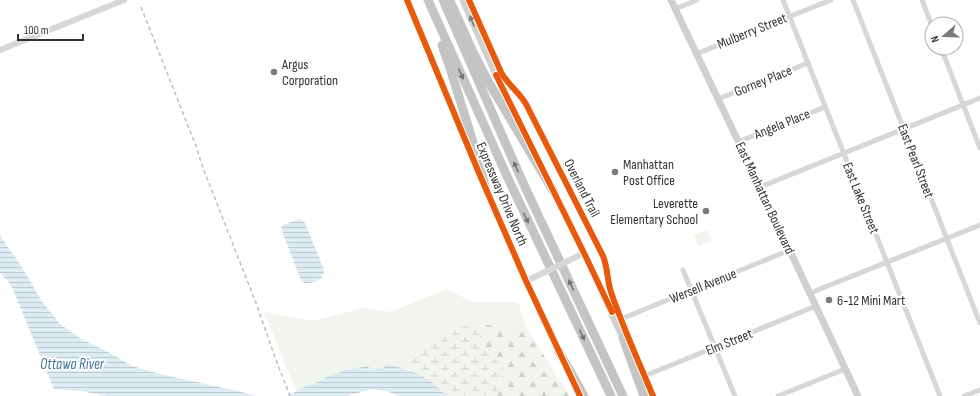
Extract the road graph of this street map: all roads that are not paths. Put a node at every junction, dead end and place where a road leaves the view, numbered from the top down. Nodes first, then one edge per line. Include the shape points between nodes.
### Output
1 (124, 0) edge
2 (407, 0) edge
3 (428, 0) edge
4 (443, 0) edge
5 (450, 0) edge
6 (463, 0) edge
7 (671, 0) edge
8 (697, 0) edge
9 (783, 0) edge
10 (831, 0) edge
11 (852, 0) edge
12 (922, 0) edge
13 (675, 9) junction
14 (928, 16) edge
15 (790, 17) junction
16 (0, 50) edge
17 (696, 54) junction
18 (943, 56) edge
19 (808, 62) junction
20 (980, 98) edge
21 (718, 99) junction
22 (963, 105) junction
23 (825, 107) junction
24 (904, 129) junction
25 (738, 142) junction
26 (980, 148) edge
27 (843, 153) junction
28 (485, 186) junction
29 (760, 187) junction
30 (555, 194) junction
31 (980, 225) edge
32 (947, 238) junction
33 (790, 250) junction
34 (584, 253) junction
35 (887, 263) junction
36 (683, 270) dead end
37 (526, 281) junction
38 (692, 290) junction
39 (810, 293) junction
40 (816, 306) junction
41 (616, 321) junction
42 (980, 323) edge
43 (623, 338) junction
44 (715, 347) junction
45 (558, 350) junction
46 (845, 369) junction
47 (642, 377) junction
48 (980, 390) edge
49 (580, 396) edge
50 (584, 396) edge
51 (611, 396) edge
52 (623, 396) edge
53 (644, 396) edge
54 (649, 396) edge
55 (735, 396) edge
56 (778, 396) edge
57 (858, 396) edge
58 (940, 396) edge
59 (964, 396) edge

1 - 16 street
2 - 28 main road, Expressway Drive North
3 - 28 highway
3 -> 51 highway via 506,174
52 -> 4 highway via 519,174
5 - 30 highway via 489,83
30 -> 6 main road via 505,95
7 - 13 main road, East Manhattan Boulevard
8 - 13 street
9 - 15 street, East Lake Street
10 - 15 street, Mulberry Street
11 - 24 street, East Pearl Street
12 - 14 street
13 - 17 main road, East Manhattan Boulevard
15 - 17 street, Mulberry Street
15 - 19 street, East Lake Street
17 - 21 main road, East Manhattan Boulevard
18 - 22 street
19 - 21 street, Gorney Place
19 - 23 street, East Lake Street
20 - 22 street
21 - 25 main road, East Manhattan Boulevard
22 - 24 street
22 - 26 street
23 - 25 street, Angela Place
23 - 27 street, East Lake Street
24 - 27 street
24 - 32 street, East Pearl Street
25 - 29 main road, East Manhattan Boulevard
27 - 29 street
27 - 35 street, East Lake Street
28 - 37 main road, Expressway Drive North
29 - 33 main road, East Manhattan Boulevard
30 - 34 main road
31 - 32 street
32 - 35 street
32 - 42 street, East Pearl Street
33 - 38 street, Wersell Avenue
33 - 39 main road, East Manhattan Boulevard
34 - 37 street, bridge
34 - 41 main road
35 - 39 street
35 - 58 street, East Lake Street
36 - 38 street
37 - 45 main road, Expressway Drive North
38 - 41 street, Wersell Avenue
38 - 44 street
39 - 40 main road, East Manhattan Boulevard
40 - 44 street, Elm Street
40 - 46 main road, East Manhattan Boulevard
41 - 43 main road
43 - 47 street
43 - 53 highway
44 - 47 street, Elm Street
44 - 55 street
45 - 49 street, Expressway Drive North
45 - 50 highway
46 - 56 street
46 - 57 main road, East Manhattan Boulevard
47 - 54 street
48 - 59 street

